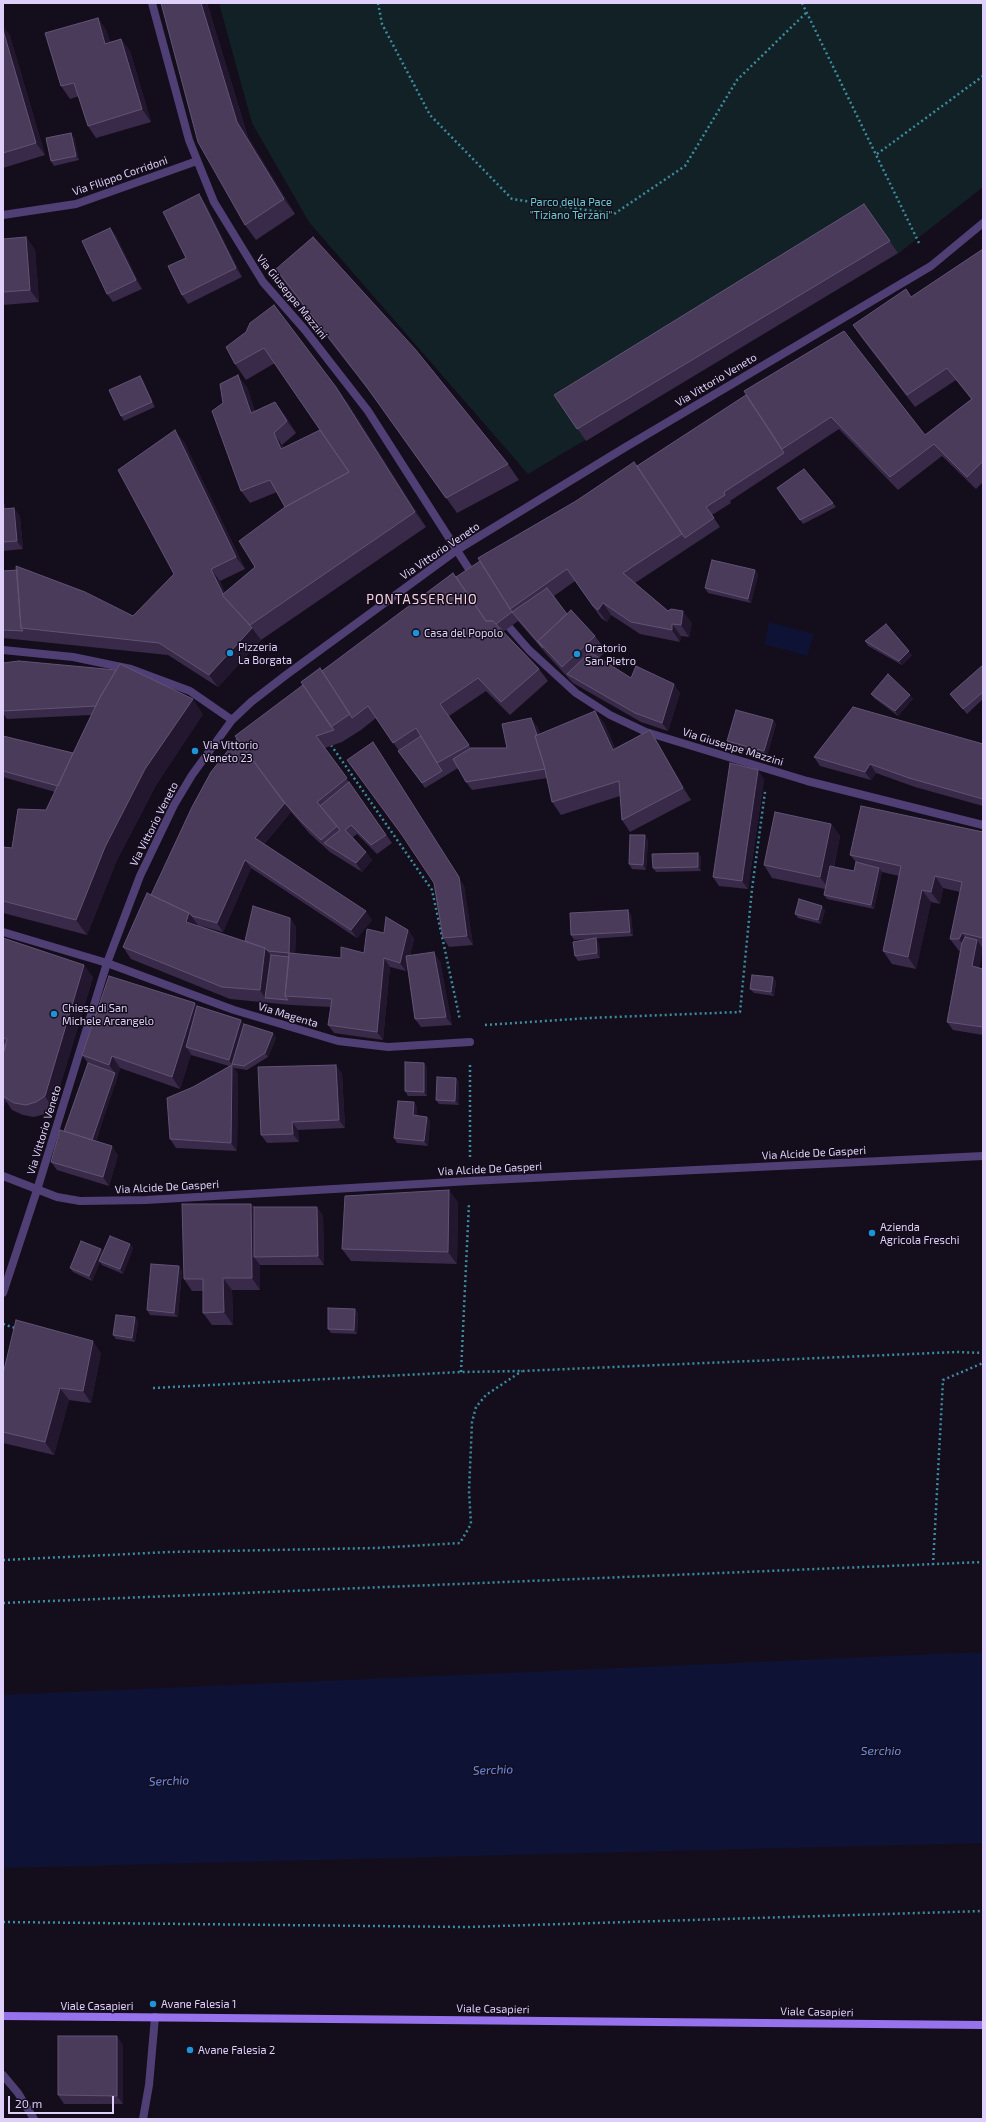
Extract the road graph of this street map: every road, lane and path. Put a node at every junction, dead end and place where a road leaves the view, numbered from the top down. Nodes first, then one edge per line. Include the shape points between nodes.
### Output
1 (152, 3) edge
2 (378, 3) edge
3 (802, 3) edge
4 (807, 12) junction
5 (983, 76) edge
6 (877, 154) junction
7 (197, 161) junction
8 (3, 215) edge
9 (983, 223) edge
10 (921, 247) dead end
11 (457, 550) junction
12 (474, 577) edge
13 (509, 628) edge
14 (3, 650) edge
15 (232, 720) junction
16 (332, 745) edge
17 (768, 769) junction
18 (983, 825) edge
19 (3, 932) edge
20 (107, 963) junction
21 (462, 1026) junction
22 (470, 1042) junction
23 (983, 1156) edge
24 (3, 1176) edge
25 (470, 1181) junction
26 (37, 1190) junction
27 (3, 1293) edge
28 (3, 1324) edge
29 (15, 1328) edge
30 (983, 1353) edge
31 (983, 1363) edge
32 (522, 1371) junction
33 (461, 1372) junction
34 (153, 1388) dead end
35 (3, 1560) edge
36 (983, 1562) edge
37 (933, 1565) junction
38 (3, 1602) edge
39 (983, 1911) edge
40 (3, 1922) edge
41 (3, 2016) edge
42 (155, 2017) junction
43 (983, 2025) edge
44 (3, 2075) edge
45 (34, 2119) edge
46 (143, 2119) edge

1 - 7 street, Via Giuseppe Mazzini
2 - 4 path via 382,24 430,115 512,199 614,214 685,166 737,80
3 - 4 path
4 - 6 path
5 - 6 path
6 - 10 path
7 - 8 street, Via FIlippo Corridoni via 76,204
7 - 11 street, Via Giuseppe Mazzini via 214,202 246,257 263,282 306,330 368,411
9 - 11 street, Via Vittorio Veneto via 931,266
11 - 12 street, Via Giuseppe Mazzini
11 - 15 street, Via Vittorio Veneto via 274,684
13 - 17 street, Via Giuseppe Mazzini via 570,688 610,715 646,732
14 - 15 street via 73,657 131,669 190,691
15 - 20 street, Via Vittorio Veneto via 192,775 174,806 140,876
16 - 21 path via 432,890
17 - 18 street, Via Giuseppe Mazzini
17 - 21 path via 752,889 740,1012
19 - 20 street, Via Magenta
20 - 22 street, Via Magenta via 234,1010 338,1041 388,1047
20 - 26 street, Via Vittorio Veneto
21 - 22 path
22 - 25 path
23 - 25 street, Via Alcide De Gasperi
24 - 26 street, Via Alcide De Gasperi
25 - 26 street, Via Alcide De Gasperi via 139,1200 80,1201
25 - 33 path
26 - 27 street, Via Vittorio Veneto
28 - 29 path
30 - 32 path
31 - 37 path via 943,1380
32 - 33 path
32 - 35 path via 486,1396 476,1407 472,1422 469,1491 471,1524 460,1543
33 - 34 path
36 - 37 path
37 - 38 path
39 - 40 path via 466,1927
41 - 42 main road, Viale Casapieri
42 - 43 main road, Viale Casapieri
42 - 46 street
44 - 45 street

